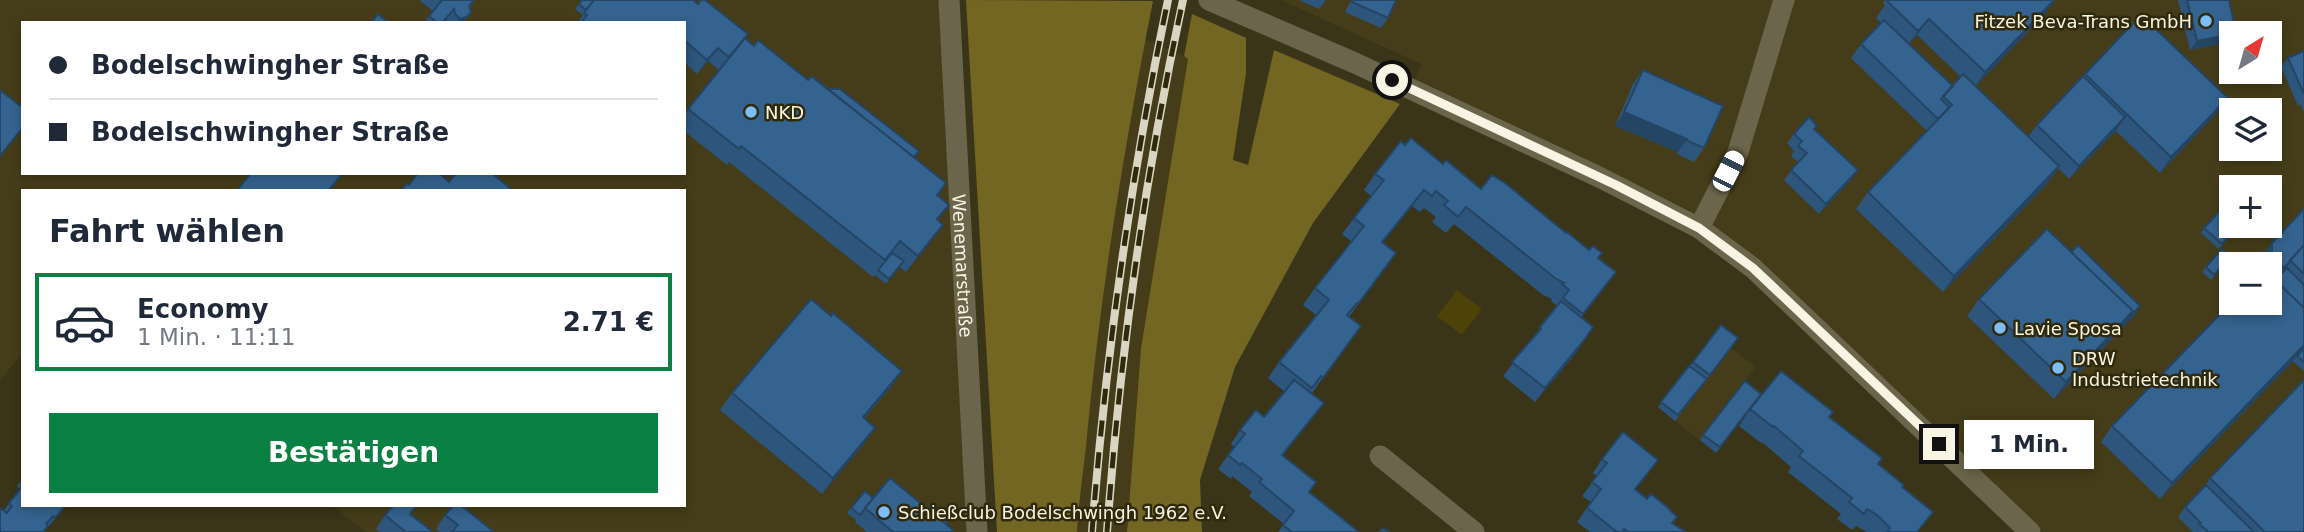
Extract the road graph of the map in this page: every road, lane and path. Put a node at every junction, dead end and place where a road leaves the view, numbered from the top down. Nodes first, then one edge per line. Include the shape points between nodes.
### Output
1 (949, 0) edge
2 (1209, 0) edge
3 (1784, 0) edge
4 (1699, 228) junction
5 (1380, 456) dead end
6 (977, 532) edge
7 (1474, 532) edge
8 (2030, 532) edge

1 - 6 street, Wenemarstraße
2 - 4 street via 1355,63
3 - 4 street via 1738,152
4 - 8 street via 1753,268
5 - 7 street

